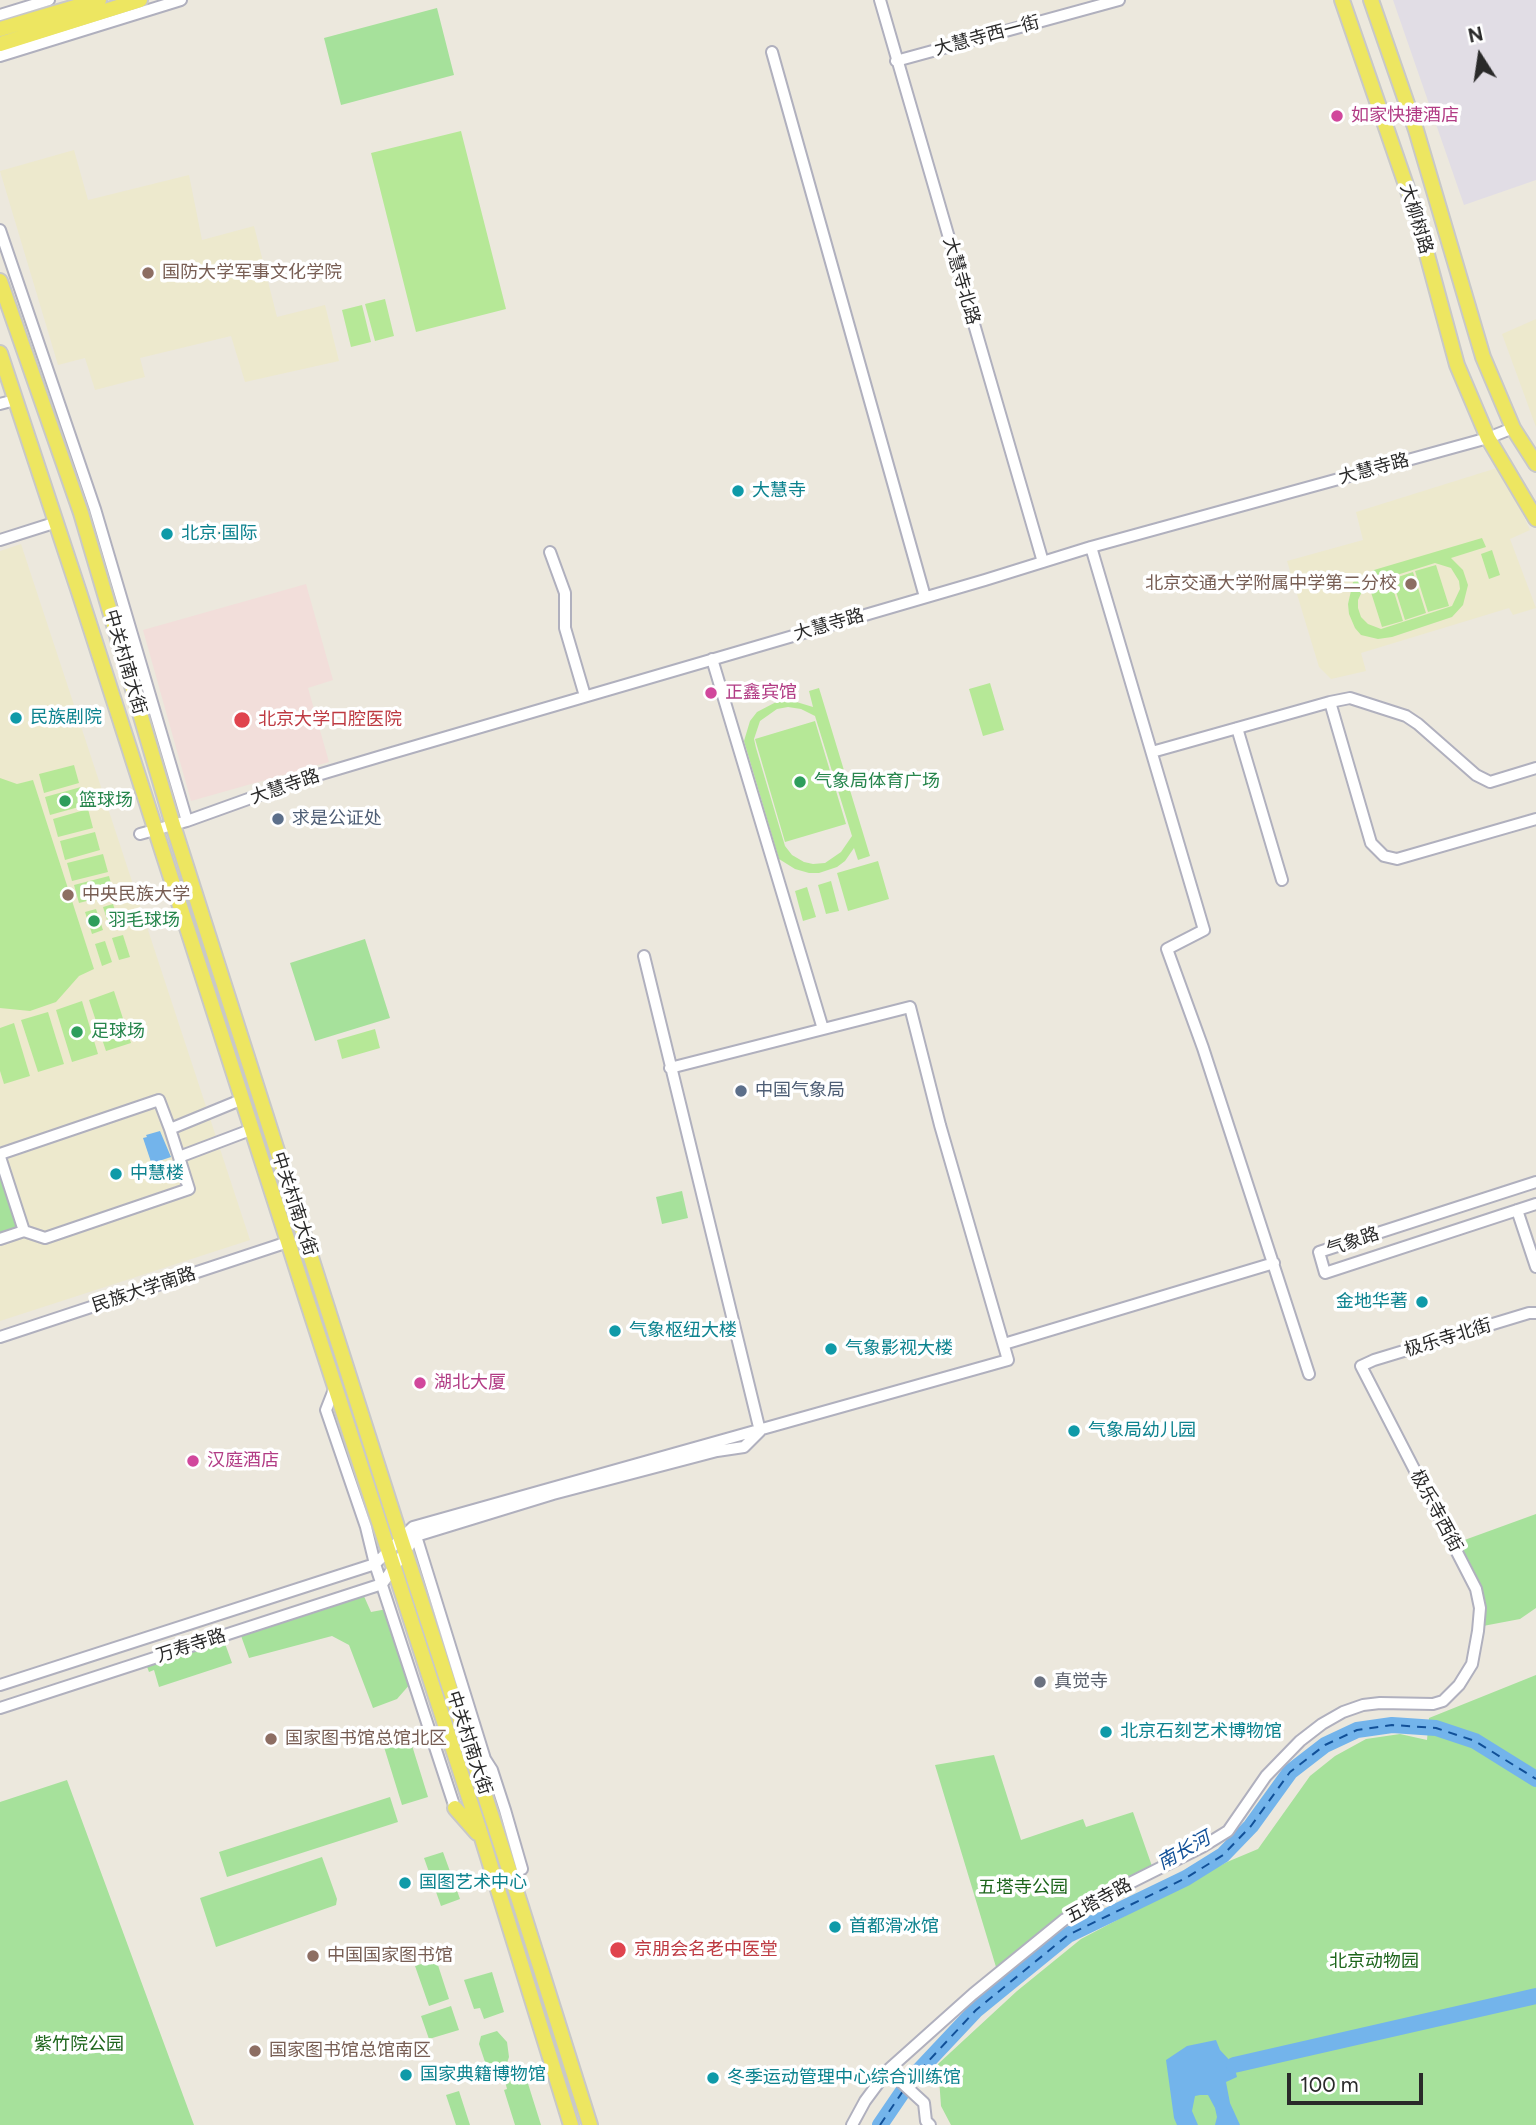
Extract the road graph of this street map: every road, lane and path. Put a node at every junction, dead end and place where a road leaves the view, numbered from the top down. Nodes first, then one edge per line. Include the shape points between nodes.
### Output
1 (49, 0) edge
2 (99, 0) edge
3 (140, 0) edge
4 (181, 0) edge
5 (880, 0) edge
6 (1119, 0) edge
7 (1342, 0) edge
8 (1371, 0) edge
9 (0, 15) edge
10 (0, 29) edge
11 (0, 44) edge
12 (772, 52) dead end
13 (0, 56) edge
14 (896, 61) junction
15 (0, 230) edge
16 (0, 281) edge
17 (0, 353) edge
18 (15, 400) junction
19 (0, 404) edge
20 (1513, 428) junction
21 (1488, 438) junction
22 (1536, 464) edge
23 (1536, 520) edge
24 (57, 522) junction
25 (0, 540) edge
26 (1091, 547) junction
27 (550, 552) dead end
28 (1043, 562) junction
29 (925, 597) junction
30 (712, 659) junction
31 (585, 696) junction
32 (1330, 702) junction
33 (1237, 728) junction
34 (1152, 752) junction
35 (1536, 768) edge
36 (1536, 819) edge
37 (180, 823) junction
38 (156, 829) junction
39 (140, 834) dead end
40 (1282, 880) dead end
41 (644, 956) dead end
42 (823, 1029) junction
43 (670, 1068) junction
44 (243, 1099) junction
45 (170, 1129) junction
46 (253, 1129) junction
47 (0, 1155) edge
48 (179, 1157) junction
49 (1536, 1182) edge
50 (1536, 1203) edge
51 (1517, 1210) junction
52 (1417, 1221) junction
53 (24, 1231) junction
54 (0, 1239) edge
55 (1423, 1241) junction
56 (288, 1242) junction
57 (1274, 1263) junction
58 (1536, 1267) edge
59 (1536, 1313) edge
60 (0, 1337) edge
61 (1004, 1344) junction
62 (1361, 1366) joint
63 (1309, 1374) dead end
64 (335, 1387) junction
65 (760, 1431) junction
66 (414, 1532) junction
67 (403, 1545) junction
68 (388, 1551) junction
69 (375, 1564) junction
70 (393, 1566) junction
71 (382, 1584) junction
72 (1472, 1664) joint
73 (0, 1685) edge
74 (0, 1708) edge
75 (468, 1739) junction
76 (485, 1759) junction
77 (455, 1808) joint
78 (482, 1838) junction
79 (522, 1869) joint
80 (520, 1903) junction
81 (888, 2070) junction
82 (570, 2125) edge
83 (590, 2125) edge
84 (852, 2125) edge
85 (930, 2125) edge

1 - 9 street
2 - 10 main road
3 - 11 main road
4 - 13 street
5 - 14 street, 大慧寺北路
6 - 14 street, 大慧寺西一街
7 - 21 main road, 大柳树路 via 1416,214 1457,365
8 - 20 main road, 大柳树路 via 1416,130 1483,357
12 - 29 street
14 - 28 street, 大慧寺北路
15 - 37 street, 中关村南大街 via 95,509
16 - 37 main road, 中关村南大街 via 81,513
17 - 18 main road, 中关村南大街
18 - 19 street
18 - 24 main road, 中关村南大街
20 - 21 street, 大慧寺路
20 - 22 main road, 大柳树路
21 - 23 main road, 大柳树路
21 - 26 street, 大慧寺路
24 - 25 street
24 - 38 main road, 中关村南大街
26 - 28 street, 大慧寺路
26 - 34 street
27 - 31 street via 565,593 565,628
28 - 29 street, 大慧寺路
29 - 30 street, 大慧寺路
30 - 31 street, 大慧寺路
30 - 42 street
31 - 37 street, 大慧寺路 via 301,780
32 - 33 street
32 - 35 street via 1350,698 1406,716 1490,782
32 - 36 street via 1371,844 1384,856 1397,859
33 - 34 street
33 - 40 street
34 - 57 street via 1204,930 1167,950
37 - 38 street, 大慧寺路
37 - 67 main road, 中关村南大街
38 - 39 street, 大慧寺路
38 - 44 main road, 中关村南大街
41 - 43 street
42 - 43 street
42 - 61 street via 910,1007
43 - 65 street
44 - 45 street
44 - 46 main road, 中关村南大街
45 - 47 street via 159,1100
45 - 48 street
46 - 48 street
46 - 56 main road, 中关村南大街
47 - 53 street
48 - 53 street via 189,1188 45,1238
49 - 52 street, 气象路
50 - 51 street, 气象路
51 - 55 street, 气象路
51 - 58 street
52 - 55 street
52 - 55 street, 气象路 via 1319,1252 1325,1273
53 - 54 street
56 - 60 street, 民族大学南路
56 - 64 main road, 中关村南大街
57 - 61 street
57 - 63 street
59 - 62 street, 极乐寺北街
61 - 65 street via 1008,1360
62 - 72 street, 极乐寺西街 via 1476,1590 1480,1608
64 - 68 main road, 中关村南大街
64 - 69 street, 中关村南大街 via 326,1410
65 - 66 street via 550,1487
66 - 67 street
66 - 76 street, 中关村南大街
67 - 68 street
67 - 70 street
67 - 75 main road, 中关村南大街
68 - 69 street
68 - 70 main road, 中关村南大街
69 - 71 street, 中关村南大街
69 - 73 street, 万寿寺路
70 - 71 street
70 - 78 main road, 中关村南大街
71 - 74 street, 万寿寺路
71 - 77 street, 中关村南大街
72 - 81 street, 五塔寺路 via 1443,1701 1363,1705 1322,1724 1266,1776 1228,1831 1065,1919
75 - 76 main road
75 - 80 main road, 中关村南大街
76 - 79 street, 中关村南大街
77 - 78 main road
78 - 82 main road, 中关村南大街
79 - 80 main road
80 - 83 main road, 中关村南大街
81 - 84 street, 五塔寺路
81 - 85 street via 924,2103

